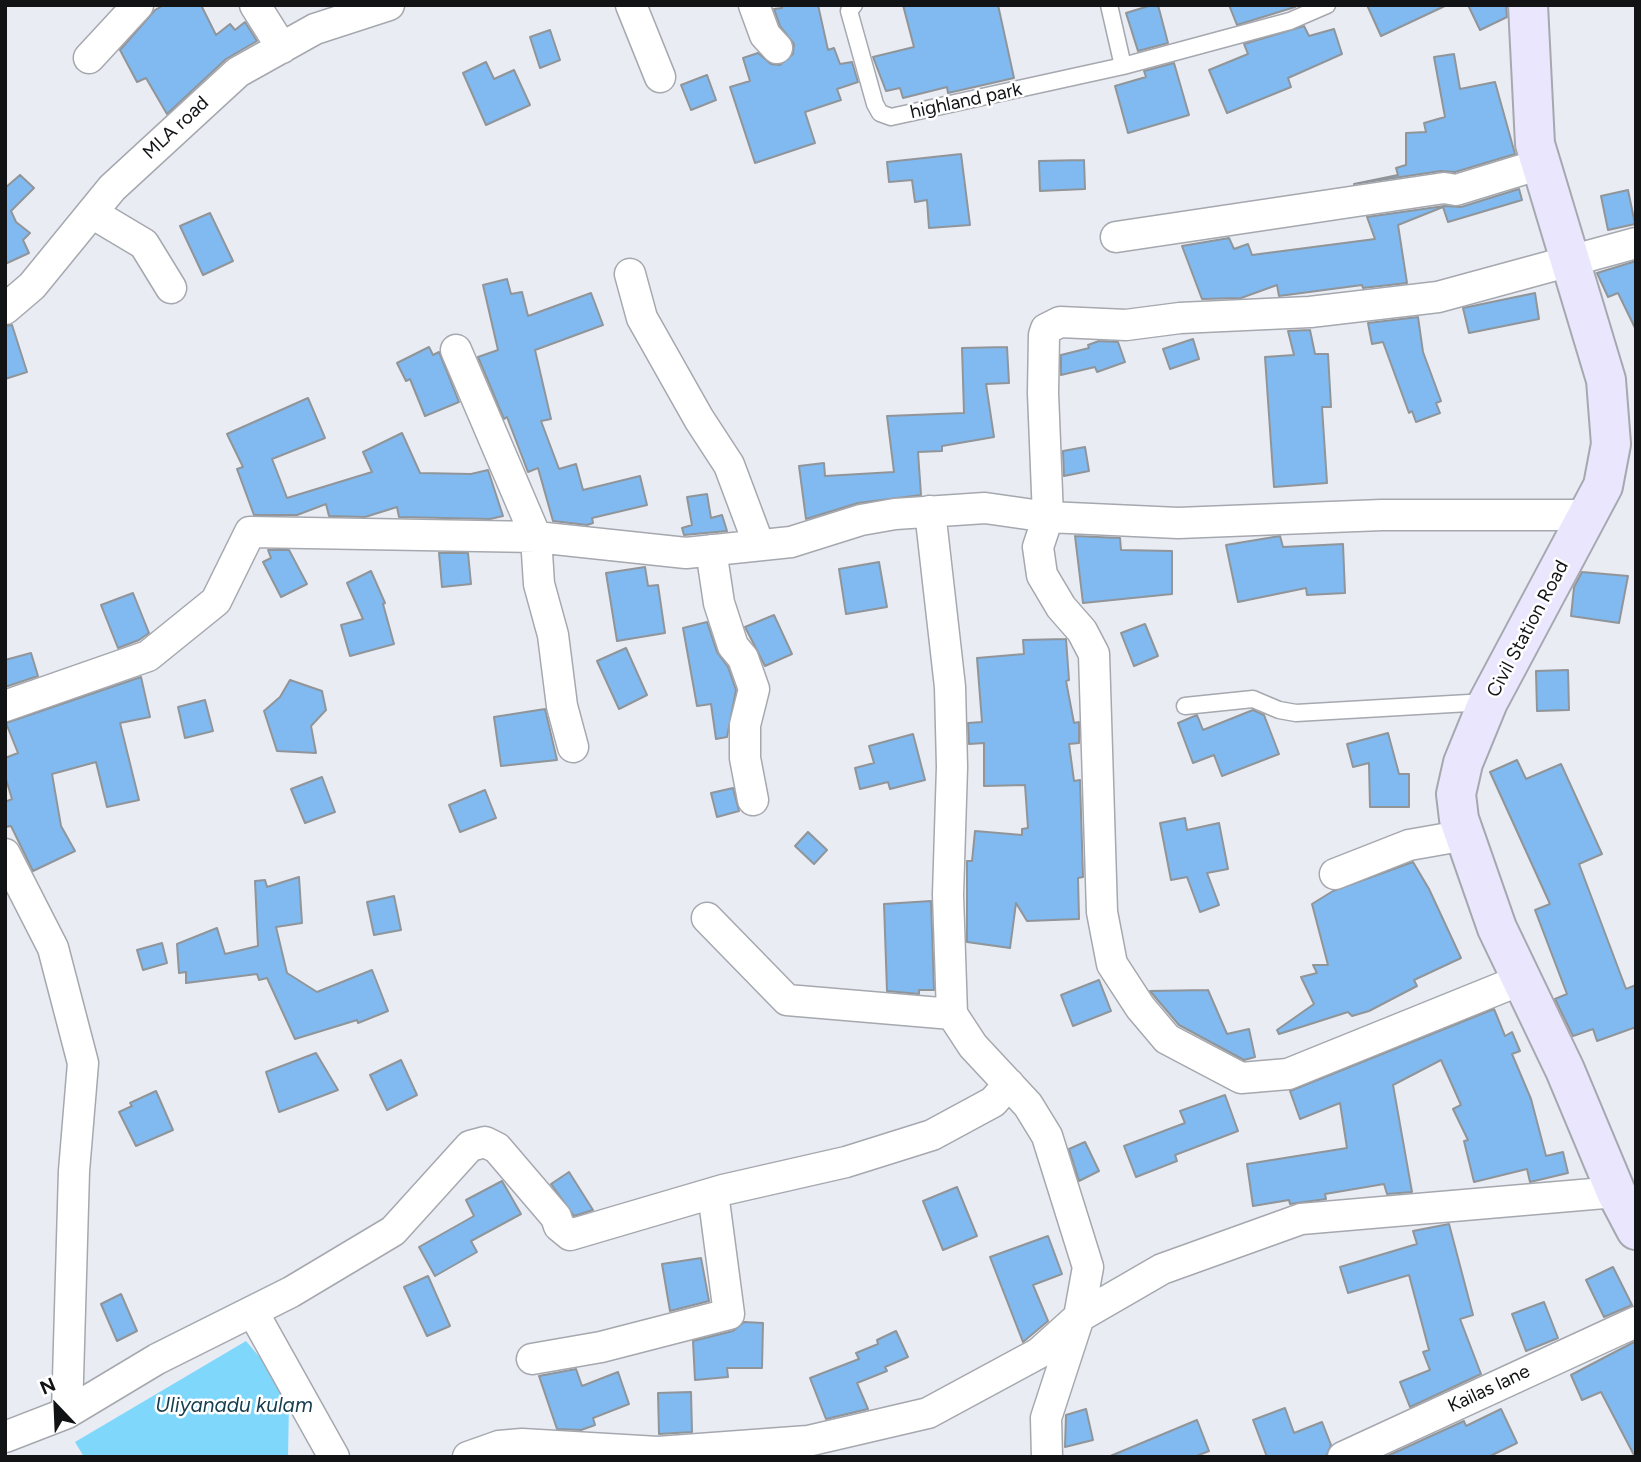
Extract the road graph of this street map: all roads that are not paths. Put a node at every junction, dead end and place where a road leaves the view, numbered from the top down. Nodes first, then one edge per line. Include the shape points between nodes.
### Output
1 (138, 5) edge
2 (255, 5) edge
3 (388, 5) edge
4 (631, 5) edge
5 (754, 5) edge
6 (853, 5) edge
7 (1109, 5) edge
8 (1327, 5) edge
9 (1528, 5) edge
10 (282, 48) junction
11 (777, 48) dead end
12 (89, 58) dead end
13 (1123, 66) junction
14 (660, 77) dead end
15 (1541, 164) junction
16 (92, 213) junction
17 (1116, 237) dead end
18 (1636, 243) edge
19 (1570, 263) junction
20 (631, 274) dead end
21 (171, 288) dead end
22 (5, 309) edge
23 (456, 350) dead end
24 (930, 511) junction
25 (1589, 515) junction
26 (1048, 517) junction
27 (536, 537) junction
28 (759, 545) junction
29 (711, 550) junction
30 (1488, 702) junction
31 (5, 706) edge
32 (1185, 706) dead end
33 (573, 747) dead end
34 (753, 800) dead end
35 (1466, 835) junction
36 (5, 854) edge
37 (1335, 874) dead end
38 (708, 918) dead end
39 (1523, 979) junction
40 (952, 1014) junction
41 (1009, 1084) junction
42 (1616, 1192) junction
43 (713, 1193) junction
44 (1636, 1230) edge
45 (253, 1312) junction
46 (1079, 1317) junction
47 (1636, 1322) edge
48 (532, 1359) dead end
49 (68, 1413) junction
50 (5, 1437) edge
51 (588, 1451) edge
52 (334, 1457) edge
53 (468, 1457) edge
54 (1047, 1457) edge
55 (1343, 1457) edge

1 - 12 street
2 - 10 street
3 - 10 street, MLA road via 315,29
4 - 14 street
5 - 11 street via 765,35
6 - 13 lane, highland park via 849,11 875,104 880,113 891,117
7 - 13 lane
8 - 13 lane, highland park via 1290,21
9 - 15 main road, Civil Station Road via 1535,144
10 - 16 street, MLA road via 238,72 196,108
15 - 17 street via 1457,190 1444,188
15 - 19 main road, Civil Station Road
16 - 21 street via 144,244
16 - 22 street, MLA road via 32,286
18 - 19 street
19 - 25 main road, Civil Station Road via 1605,380 1611,444 1603,485
19 - 26 street via 1438,297 1310,312 1050,326 1043,345
20 - 28 street via 642,318 729,465
23 - 27 street
24 - 26 street via 985,508
24 - 28 street via 861,520 791,542
24 - 40 street via 950,687
25 - 26 street via 1382,514 1178,523
25 - 30 main road, Civil Station Road
26 - 39 street via 1038,547 1042,575 1094,654 1102,912 1112,964 1167,1038 1241,1078 1289,1074
27 - 29 street via 687,553
27 - 31 street via 250,532 216,601 148,656
27 - 33 street via 539,584
28 - 29 street
29 - 34 street via 719,603 754,689 745,725 745,758
30 - 32 lane via 1296,713 1253,699
30 - 35 main road, Civil Station Road via 1463,763 1456,794
35 - 37 street via 1409,845
35 - 39 main road, Civil Station Road via 1497,928
36 - 49 street via 53,948 83,1063 74,1171
38 - 40 street via 787,1000
39 - 42 main road, Civil Station Road
40 - 41 street via 973,1046
41 - 43 street via 993,1102 932,1135 846,1162
41 - 46 street via 1047,1136 1060,1173 1088,1267
42 - 44 main road, Civil Station Road
42 - 46 street via 1301,1219 1161,1269
43 - 45 street via 570,1235 497,1148 485,1142 470,1146 393,1231
43 - 48 street via 729,1314 601,1347
45 - 49 street via 157,1359
45 - 52 street
46 - 51 street via 1039,1353 928,1413 808,1441 658,1452
46 - 54 street via 1046,1418
47 - 55 street, Kailas lane
49 - 50 street
51 - 53 street via 522,1444

